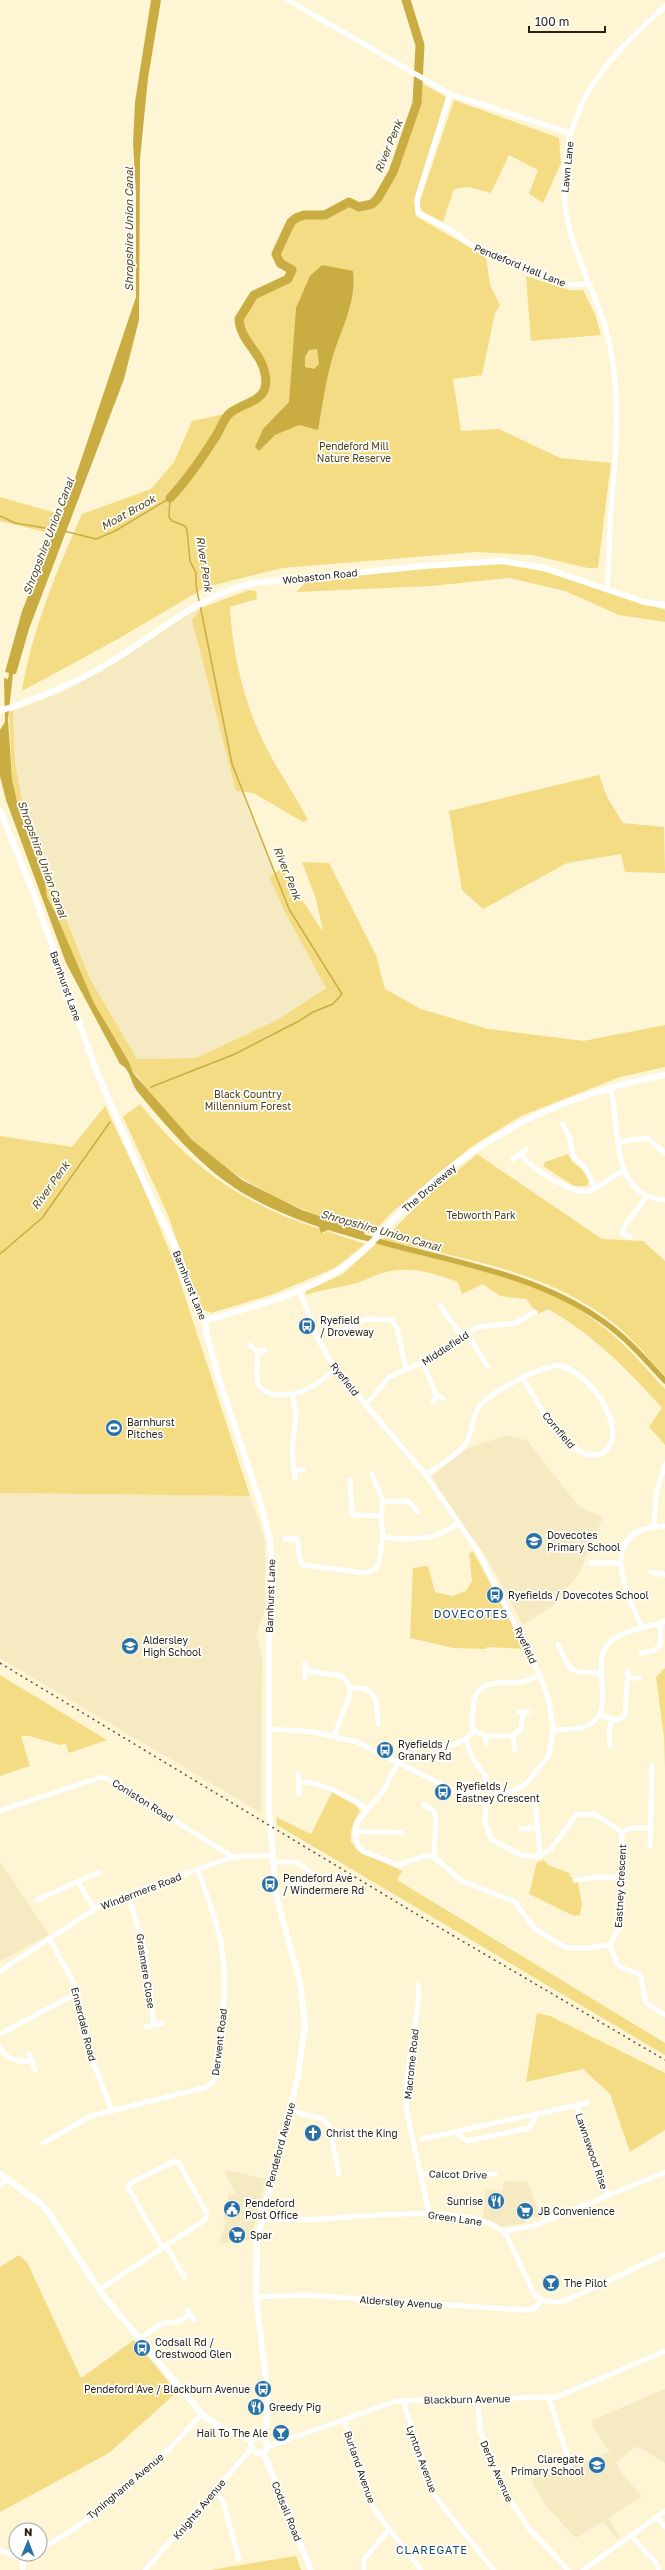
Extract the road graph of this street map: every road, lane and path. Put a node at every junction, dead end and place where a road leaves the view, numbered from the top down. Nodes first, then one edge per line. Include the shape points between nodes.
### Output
1 (288, 0) edge
2 (665, 6) edge
3 (450, 94) junction
4 (570, 133) junction
5 (590, 284) junction
6 (607, 589) junction
7 (665, 605) edge
8 (0, 711) edge
9 (0, 811) edge
10 (665, 1075) edge
11 (610, 1087) junction
12 (563, 1124) dead end
13 (618, 1142) junction
14 (526, 1150) dead end
15 (665, 1153) edge
16 (521, 1154) junction
17 (513, 1159) dead end
18 (623, 1171) junction
19 (595, 1188) junction
20 (646, 1196) junction
21 (665, 1200) edge
22 (630, 1237) dead end
23 (299, 1289) junction
24 (441, 1306) dead end
25 (535, 1312) dead end
26 (206, 1321) junction
27 (349, 1328) junction
28 (339, 1332) dead end
29 (467, 1333) junction
30 (353, 1334) dead end
31 (462, 1337) junction
32 (250, 1345) dead end
33 (265, 1350) dead end
34 (258, 1352) junction
35 (423, 1363) junction
36 (488, 1367) dead end
37 (335, 1369) junction
38 (406, 1369) junction
39 (523, 1378) junction
40 (292, 1394) junction
41 (436, 1395) junction
42 (443, 1398) dead end
43 (433, 1402) dead end
44 (366, 1405) junction
45 (665, 1464) edge
46 (294, 1470) junction
47 (303, 1470) dead end
48 (372, 1474) dead end
49 (426, 1475) junction
50 (295, 1478) dead end
51 (350, 1480) dead end
52 (383, 1501) junction
53 (418, 1512) dead end
54 (381, 1516) junction
55 (459, 1523) junction
56 (654, 1526) junction
57 (665, 1526) edge
58 (383, 1536) junction
59 (285, 1539) dead end
60 (591, 1563) dead end
61 (620, 1563) junction
62 (651, 1572) dead end
63 (665, 1575) edge
64 (626, 1593) junction
65 (603, 1595) dead end
66 (663, 1622) edge
67 (642, 1628) junction
68 (558, 1644) dead end
69 (644, 1652) dead end
70 (305, 1663) dead end
71 (306, 1670) junction
72 (628, 1671) dead end
73 (601, 1673) junction
74 (540, 1675) junction
75 (305, 1678) dead end
76 (628, 1678) junction
77 (640, 1678) dead end
78 (350, 1689) junction
79 (524, 1712) dead end
80 (599, 1715) junction
81 (611, 1719) junction
82 (378, 1724) dead end
83 (269, 1729) junction
84 (553, 1730) junction
85 (474, 1731) junction
86 (334, 1736) junction
87 (486, 1736) junction
88 (513, 1736) junction
89 (466, 1740) junction
90 (486, 1743) dead end
91 (432, 1746) dead end
92 (610, 1746) dead end
93 (515, 1750) dead end
94 (398, 1762) junction
95 (652, 1765) dead end
96 (298, 1774) dead end
97 (298, 1782) junction
98 (486, 1785) dead end
99 (299, 1794) dead end
100 (535, 1796) dead end
101 (486, 1797) junction
102 (424, 1805) dead end
103 (368, 1809) junction
104 (0, 1811) edge
105 (537, 1828) junction
106 (651, 1828) junction
107 (521, 1829) dead end
108 (355, 1831) junction
109 (622, 1832) junction
110 (402, 1833) dead end
111 (650, 1846) dead end
112 (272, 1855) junction
113 (540, 1856) junction
114 (233, 1857) junction
115 (434, 1857) junction
116 (273, 1862) junction
117 (198, 1869) junction
118 (99, 1872) dead end
119 (311, 1872) dead end
120 (622, 1878) junction
121 (575, 1880) dead end
122 (78, 1882) junction
123 (128, 1894) junction
124 (37, 1900) dead end
125 (95, 1909) junction
126 (50, 1940) junction
127 (610, 1944) junction
128 (0, 1971) edge
129 (418, 1985) dead end
130 (77, 1993) junction
131 (665, 2015) edge
132 (162, 2023) dead end
133 (154, 2025) junction
134 (146, 2027) dead end
135 (0, 2034) edge
136 (0, 2046) edge
137 (29, 2054) dead end
138 (32, 2060) junction
139 (35, 2070) dead end
140 (587, 2103) dead end
141 (577, 2106) junction
142 (112, 2110) junction
143 (290, 2110) junction
144 (537, 2114) junction
145 (455, 2132) junction
146 (422, 2139) dead end
147 (43, 2143) dead end
148 (665, 2172) edge
149 (0, 2174) edge
150 (339, 2174) dead end
151 (420, 2174) junction
152 (495, 2174) dead end
153 (7, 2179) junction
154 (0, 2185) edge
155 (608, 2196) junction
156 (429, 2213) junction
157 (261, 2219) junction
158 (503, 2231) junction
159 (164, 2246) junction
160 (665, 2254) edge
161 (184, 2277) dead end
162 (99, 2290) junction
163 (256, 2297) junction
164 (542, 2300) junction
165 (194, 2320) dead end
166 (141, 2338) junction
167 (665, 2351) edge
168 (549, 2398) junction
169 (478, 2399) junction
170 (403, 2401) junction
171 (202, 2414) junction
172 (344, 2421) junction
173 (263, 2437) junction
174 (252, 2441) junction
175 (252, 2448) junction
176 (265, 2449) junction
177 (573, 2474) dead end
178 (214, 2491) junction
179 (665, 2511) edge
180 (657, 2517) junction
181 (665, 2527) edge
182 (389, 2530) junction
183 (631, 2536) junction
184 (48, 2544) edge
185 (239, 2559) dead end
186 (145, 2570) edge
187 (311, 2570) edge
188 (364, 2570) edge
189 (421, 2570) edge
190 (494, 2570) edge
191 (568, 2570) edge
192 (583, 2570) edge
193 (659, 2570) edge

1 - 3 street
2 - 4 street, Lawn Lane via 599,75
3 - 4 street
3 - 5 street, Pendeford Hall Lane via 417,199 418,213 451,230 471,245 568,285
4 - 5 street, Lawn Lane via 564,198 571,234
5 - 6 street via 606,323 617,398 617,455
6 - 7 street, Wobaston Road via 644,602
6 - 8 street, Wobaston Road via 544,568 502,561 424,566 234,587 211,597 63,688
9 - 26 street, Barnhurst Lane via 32,889 96,1070
10 - 11 street, The Droveway
11 - 13 street
11 - 23 street, The Droveway via 538,1113 507,1129 444,1172 367,1246 333,1274
12 - 19 street via 570,1139 573,1156 588,1171
13 - 15 street via 644,1137 651,1139 654,1147
13 - 18 street
14 - 16 street
16 - 17 street
16 - 19 street via 533,1168 570,1189 580,1192
18 - 19 street
18 - 20 street via 633,1185
20 - 21 street
20 - 22 street via 639,1209 625,1223 622,1233
23 - 26 street, The Droveway
23 - 37 street, Ryefield via 318,1339
24 - 31 street
25 - 29 street, Middlefield via 516,1323 485,1325
26 - 83 street, Barnhurst Lane via 206,1331 219,1379 259,1498 270,1540 272,1577 269,1626
27 - 28 street
27 - 30 street
27 - 38 street via 366,1319 392,1320 397,1328
29 - 31 street, Middlefield
29 - 36 street
31 - 35 street, Middlefield
32 - 34 street
33 - 34 street
34 - 40 street via 257,1378 262,1389 273,1394
35 - 38 street, Middlefield
35 - 41 street
37 - 40 street via 310,1387
37 - 44 street, Ryefield
38 - 44 street, Middlefield via 389,1376
39 - 39 street, Cornfield via 554,1366 570,1368 581,1376 590,1384 612,1422 613,1435 610,1446 601,1454 594,1455 573,1449 534,1400
39 - 49 street, Cornfield via 480,1405 464,1445
40 - 46 street via 296,1413 292,1451
41 - 42 street
41 - 43 street
44 - 49 street, Ryefield
45 - 56 street via 656,1495
46 - 47 street
46 - 50 street
48 - 52 street
49 - 55 street, Ryefield
51 - 54 street via 352,1515
52 - 53 street via 408,1501
52 - 54 street
54 - 58 street
55 - 58 street via 439,1535 426,1538
55 - 74 street, Ryefield via 479,1552 514,1618
56 - 57 street
56 - 61 street via 643,1529 629,1540
58 - 59 street via 379,1563 365,1573 303,1565 300,1562 297,1539
60 - 61 street
61 - 64 street
62 - 63 street
64 - 65 street
64 - 67 street
66 - 67 street
66 - 69 street via 660,1646
67 - 73 street via 616,1637 608,1644 603,1654
68 - 73 street via 569,1668 573,1671
70 - 71 street
71 - 75 street
71 - 78 street via 340,1676 348,1681
72 - 76 street
73 - 80 street via 603,1704
74 - 84 street, Ryefield via 549,1701
74 - 85 street via 520,1682 494,1682 480,1690 473,1704
76 - 77 street
76 - 81 street via 625,1716 618,1720
78 - 82 street via 361,1687 372,1693 376,1699
78 - 86 street
79 - 88 street via 521,1729
80 - 81 street
80 - 84 street via 583,1727
81 - 92 street
83 - 86 street, Ryefield
83 - 112 street, Barnhurst Lane
84 - 101 street, Ryefield via 549,1755 527,1783 513,1791
85 - 87 street
85 - 89 street
86 - 94 street, Ryefield via 357,1742
87 - 88 street
87 - 90 street
88 - 93 street
89 - 91 street via 450,1746
89 - 98 street via 472,1759 483,1768
94 - 101 street, Ryefield via 458,1793
94 - 103 street via 384,1790
95 - 106 street
96 - 97 street
97 - 99 street
97 - 103 street via 328,1786
100 - 105 street
101 - 113 street via 486,1822 491,1839 521,1855
102 - 115 street via 434,1811 436,1817
103 - 108 street via 358,1821
104 - 114 street, Coniston Road via 102,1777 108,1778
105 - 107 street
105 - 113 street
106 - 109 street via 630,1828
106 - 111 street
108 - 110 street
108 - 115 street via 358,1846 364,1852 393,1864 399,1865 423,1856
109 - 113 street, Eastney Crescent via 594,1814 576,1815 551,1848
109 - 120 street, Eastney Crescent
112 - 114 street, Windermere Road
112 - 116 street, Pendeford Avenue
114 - 117 street, Windermere Road
115 - 127 street via 462,1881 515,1902 535,1929 561,1945 568,1948 587,1948
116 - 119 street via 296,1862
116 - 143 street, Pendeford Avenue via 276,1895 304,2006 302,2057
117 - 123 street, Windermere Road
117 - 142 street, Derwent Road via 222,1947 224,2015 215,2080 207,2087
118 - 122 street
120 - 121 street
120 - 127 street, Eastney Crescent via 620,1926
122 - 124 street
122 - 125 street
123 - 125 street, Windermere Road
123 - 133 street, Grasmere Close via 145,1952
125 - 126 street, Windermere Road
126 - 128 street, Windermere Road
126 - 130 street, Ennerdale Road
127 - 131 street via 617,1964 640,1974 646,2003
129 - 151 street, Macrome Road via 419,1996 406,2086 406,2108
130 - 135 street
130 - 142 street, Ennerdale Road via 89,2051
132 - 133 street
133 - 134 street
136 - 138 street via 7,2057 22,2062
137 - 138 street
138 - 139 street
140 - 141 street
141 - 144 street
141 - 155 street, Lawnswood Rise
142 - 147 street, Derwent Road via 90,2116
143 - 150 street via 316,2117 329,2125
143 - 157 street, Pendeford Avenue
144 - 145 street
144 - 145 street via 529,2128 466,2141
145 - 146 street
148 - 155 street
149 - 153 street
151 - 152 street, Calcot Drive
151 - 156 street, Macrome Road
153 - 154 street
153 - 162 street via 39,2202 49,2214
155 - 158 street via 533,2226
156 - 157 street, Green Lane via 318,2219
156 - 158 street, Green Lane via 486,2222
157 - 163 street, Pendeford Avenue via 255,2264
158 - 164 street via 532,2290
159 - 159 street via 202,2223 207,2214 179,2163 174,2162 136,2180 128,2187
159 - 161 street
159 - 162 street
160 - 164 street via 563,2301 552,2303
162 - 166 street
163 - 164 street, Aldersley Avenue via 304,2295 524,2310 534,2309
163 - 173 street, Pendeford Avenue via 268,2388
165 - 166 street via 188,2312 180,2321 160,2324
166 - 171 street
167 - 168 street, Blackburn Avenue via 563,2396
168 - 169 street, Blackburn Avenue
168 - 177 street
169 - 170 street, Blackburn Avenue
169 - 191 street, Derby Avenue via 480,2431 502,2486 527,2526
170 - 172 street, Blackburn Avenue
170 - 190 street, Lynton Avenue via 434,2495
171 - 174 street via 217,2425
171 - 184 street, Tyninghame Avenue via 160,2457 117,2495
172 - 176 street, Blackburn Avenue
172 - 182 street, Burland Avenue via 370,2500
173 - 174 street via 257,2437
173 - 176 street via 267,2441
174 - 175 street
175 - 176 street via 258,2453
175 - 178 street, Knights Avenue
176 - 187 street, Codsall Road
178 - 185 street via 222,2501
178 - 186 street, Knights Avenue
179 - 180 street
180 - 181 street
180 - 183 street
182 - 188 street via 364,2559
182 - 189 street, Burland Avenue
183 - 192 street
183 - 193 street via 655,2561

